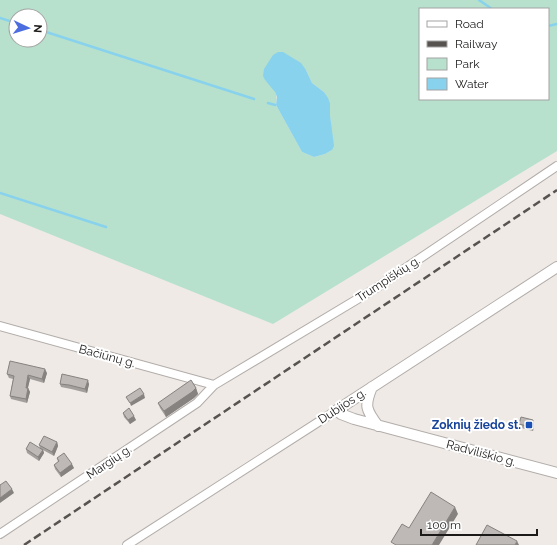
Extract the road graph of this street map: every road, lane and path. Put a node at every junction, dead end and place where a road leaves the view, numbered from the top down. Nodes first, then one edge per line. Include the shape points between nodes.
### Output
1 (557, 166) edge
2 (557, 267) edge
3 (0, 326) edge
4 (214, 385) junction
5 (372, 387) junction
6 (337, 410) junction
7 (378, 426) junction
8 (557, 473) edge
9 (0, 534) edge
10 (127, 545) edge

1 - 4 street, Trumpiškių g. via 376,288
2 - 5 main road, Dubijos g.
3 - 4 street, Bačiūnų g.
4 - 9 street, Margių g. via 197,403
5 - 6 main road, Dubijos g.
5 - 7 main road via 368,398 368,410
6 - 7 main road, Radviliškio g. via 345,416
6 - 10 street, Dubijos g.
7 - 8 main road, Radviliškio g.

